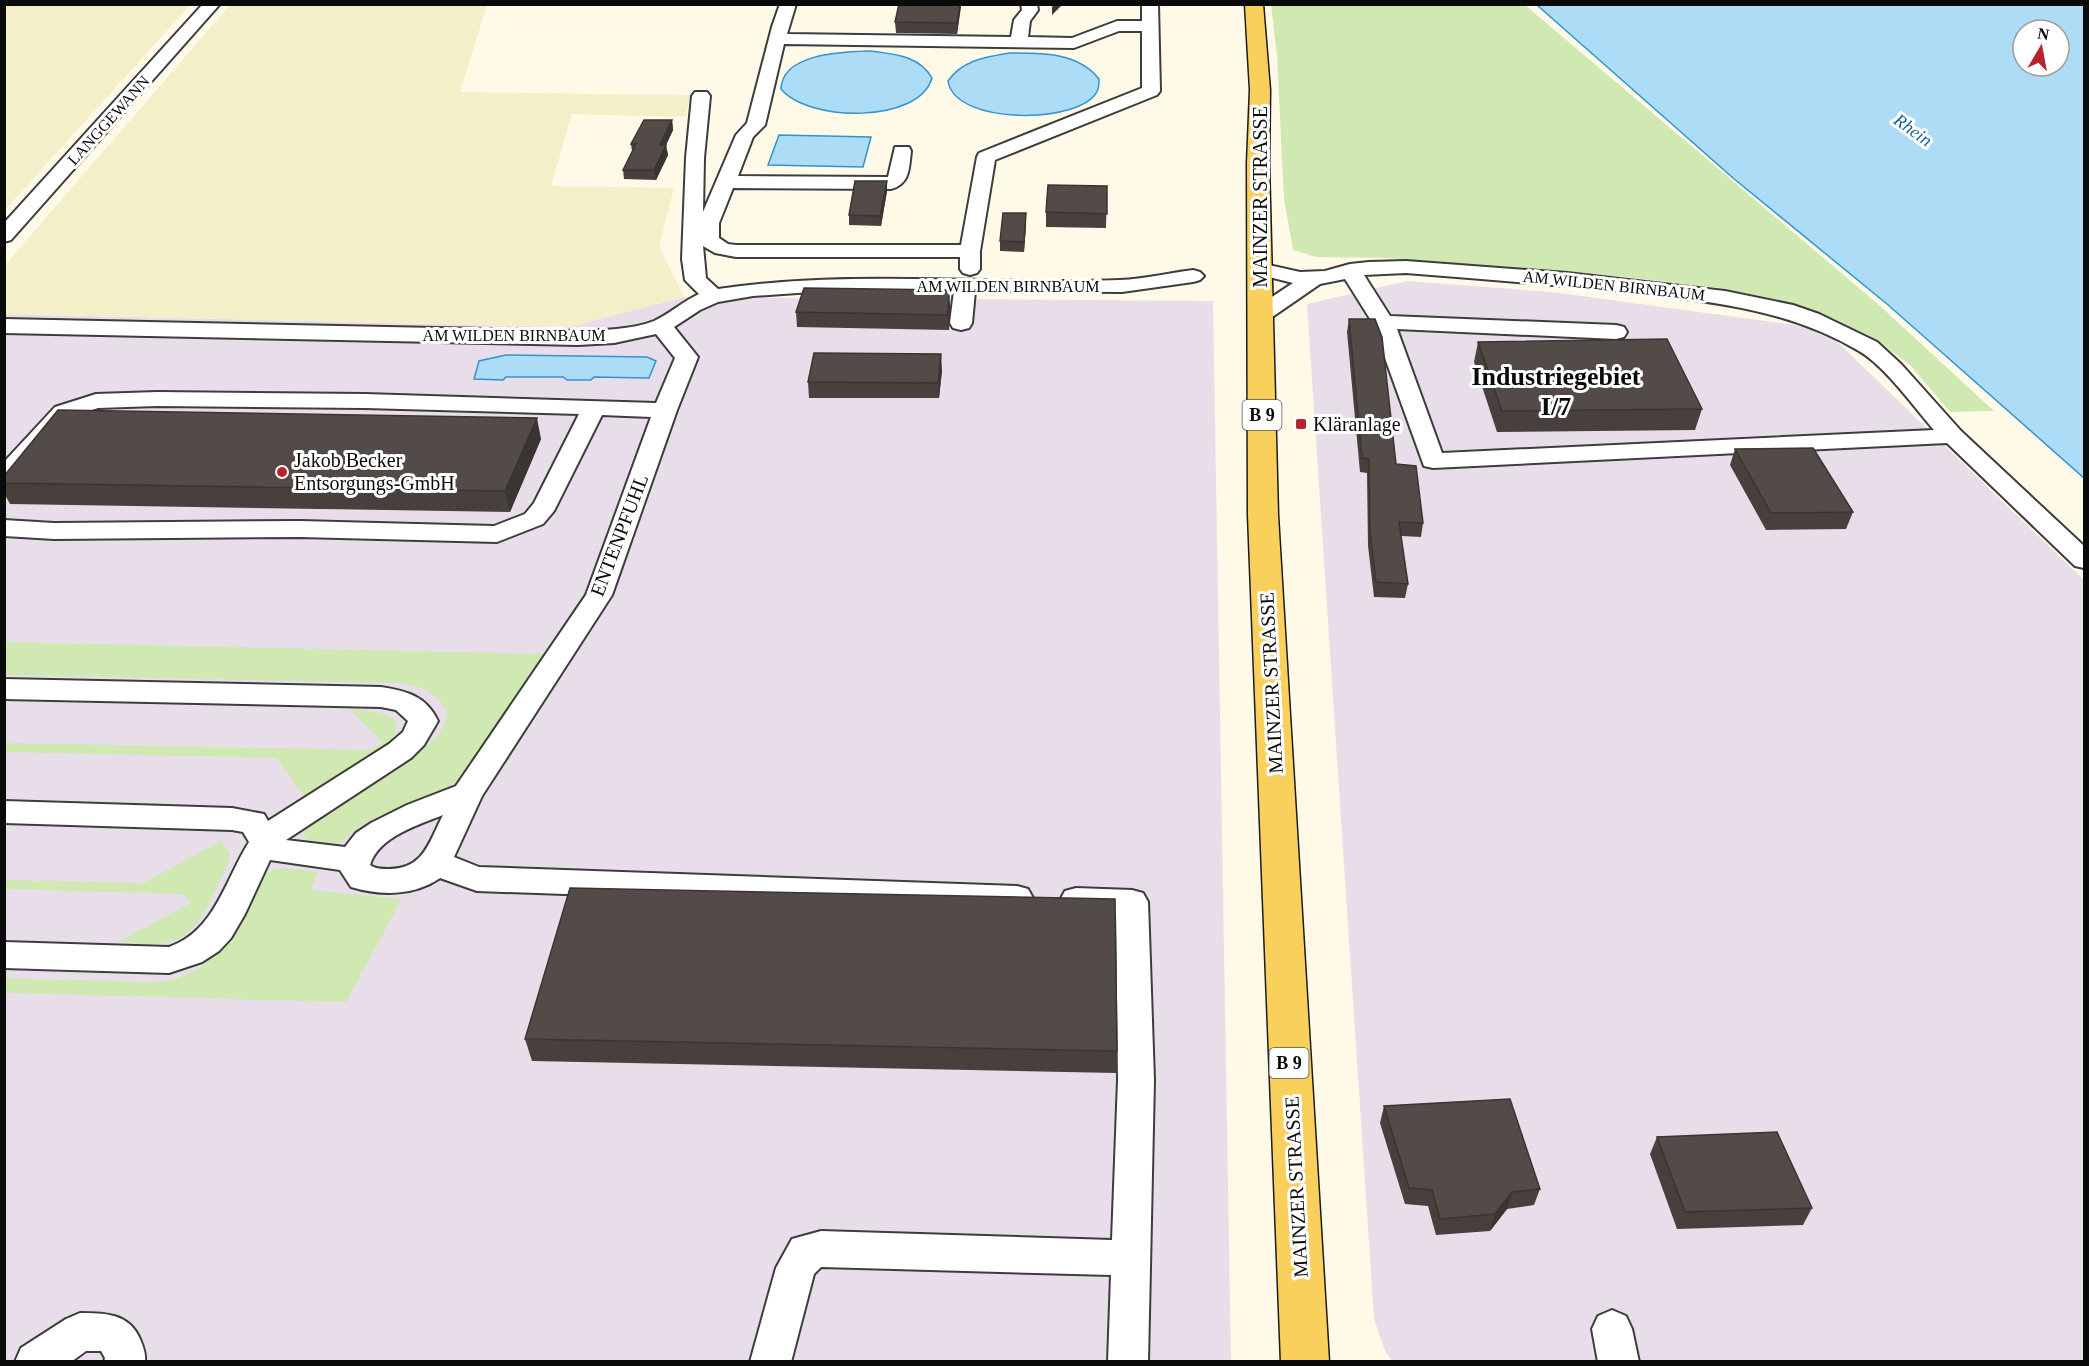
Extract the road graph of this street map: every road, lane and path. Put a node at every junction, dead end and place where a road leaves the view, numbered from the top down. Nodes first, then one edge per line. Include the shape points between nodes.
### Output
1 (212, 4) edge
2 (788, 4) edge
3 (1029, 4) edge
4 (1150, 4) edge
5 (1254, 4) edge
6 (1150, 26) junction
7 (777, 39) junction
8 (1018, 42) junction
9 (701, 96) dead end
10 (902, 151) dead end
11 (726, 182) junction
12 (4, 237) edge
13 (722, 249) junction
14 (970, 250) junction
15 (1260, 267) junction
16 (1350, 270) junction
17 (695, 272) junction
18 (1193, 276) dead end
19 (1314, 278) junction
20 (968, 286) junction
21 (713, 296) junction
22 (1260, 315) junction
23 (1383, 322) junction
24 (961, 323) dead end
25 (4, 326) edge
26 (661, 326) junction
27 (1616, 332) dead end
28 (594, 408) junction
29 (665, 410) junction
30 (1953, 436) junction
31 (4, 478) edge
32 (4, 528) edge
33 (2085, 560) edge
34 (4, 689) edge
35 (467, 794) junction
36 (4, 812) edge
37 (265, 843) junction
38 (354, 860) junction
39 (435, 863) junction
40 (4, 955) edge
41 (1131, 1258) junction
42 (35, 1362) edge
43 (124, 1362) edge
44 (770, 1362) edge
45 (1128, 1362) edge
46 (1305, 1362) edge

1 - 12 street, LANGGEWANN
2 - 7 street
3 - 8 street
4 - 6 street
5 - 15 main road, MAINZER STRASSE / B 9 via 1260,90
6 - 8 street via 1117,26 1074,43
6 - 14 street via 1151,90 986,157
7 - 8 street
7 - 11 street via 756,125 745,135
9 - 17 street via 695,158
10 - 11 street via 897,180 891,183
11 - 13 street via 708,234 709,241
13 - 14 street
13 - 17 street
14 - 20 street
15 - 16 street, AM WILDEN BIRNBAUM
15 - 19 street, AM WILDEN BIRNBAUM via 1290,277
15 - 22 main road, MAINZER STRASSE / B 9
16 - 19 street, AM WILDEN BIRNBAUM
16 - 23 street
16 - 30 street, AM WILDEN BIRNBAUM via 1398,267 1567,279 1725,297 1785,310 1869,347
17 - 21 street via 696,280
18 - 20 street, AM WILDEN BIRNBAUM via 1122,286
19 - 22 street, AM WILDEN BIRNBAUM
20 - 21 street, AM WILDEN BIRNBAUM via 840,284
20 - 24 street
21 - 26 street, AM WILDEN BIRNBAUM
22 - 46 main road, MAINZER STRASSE / B 9 via 1263,527
23 - 27 street
23 - 30 street via 1433,461
25 - 26 street, AM WILDEN BIRNBAUM via 579,338 614,336
26 - 29 street, ENTENPFUHL via 687,357
28 - 29 street
28 - 31 street via 284,400 96,401 63,412
28 - 32 street via 545,506 534,519 497,534
29 - 35 street, ENTENPFUHL via 599,595
30 - 33 street, AM WILDEN BIRNBAUM
34 - 37 street via 381,697 398,699 418,711 423,721 420,729 400,751 288,823
35 - 38 street via 369,838
35 - 39 street, ENTENPFUHL
36 - 37 street via 232,819 253,822
37 - 38 street via 278,851
37 - 40 street via 218,931 189,956 170,960
38 - 39 street via 362,878 380,882 423,874
39 - 41 street via 477,879 1132,902 1136,1080
41 - 44 street via 821,1249 806,1252 796,1269
41 - 45 street
42 - 43 street via 80,1332 108,1332 121,1342

